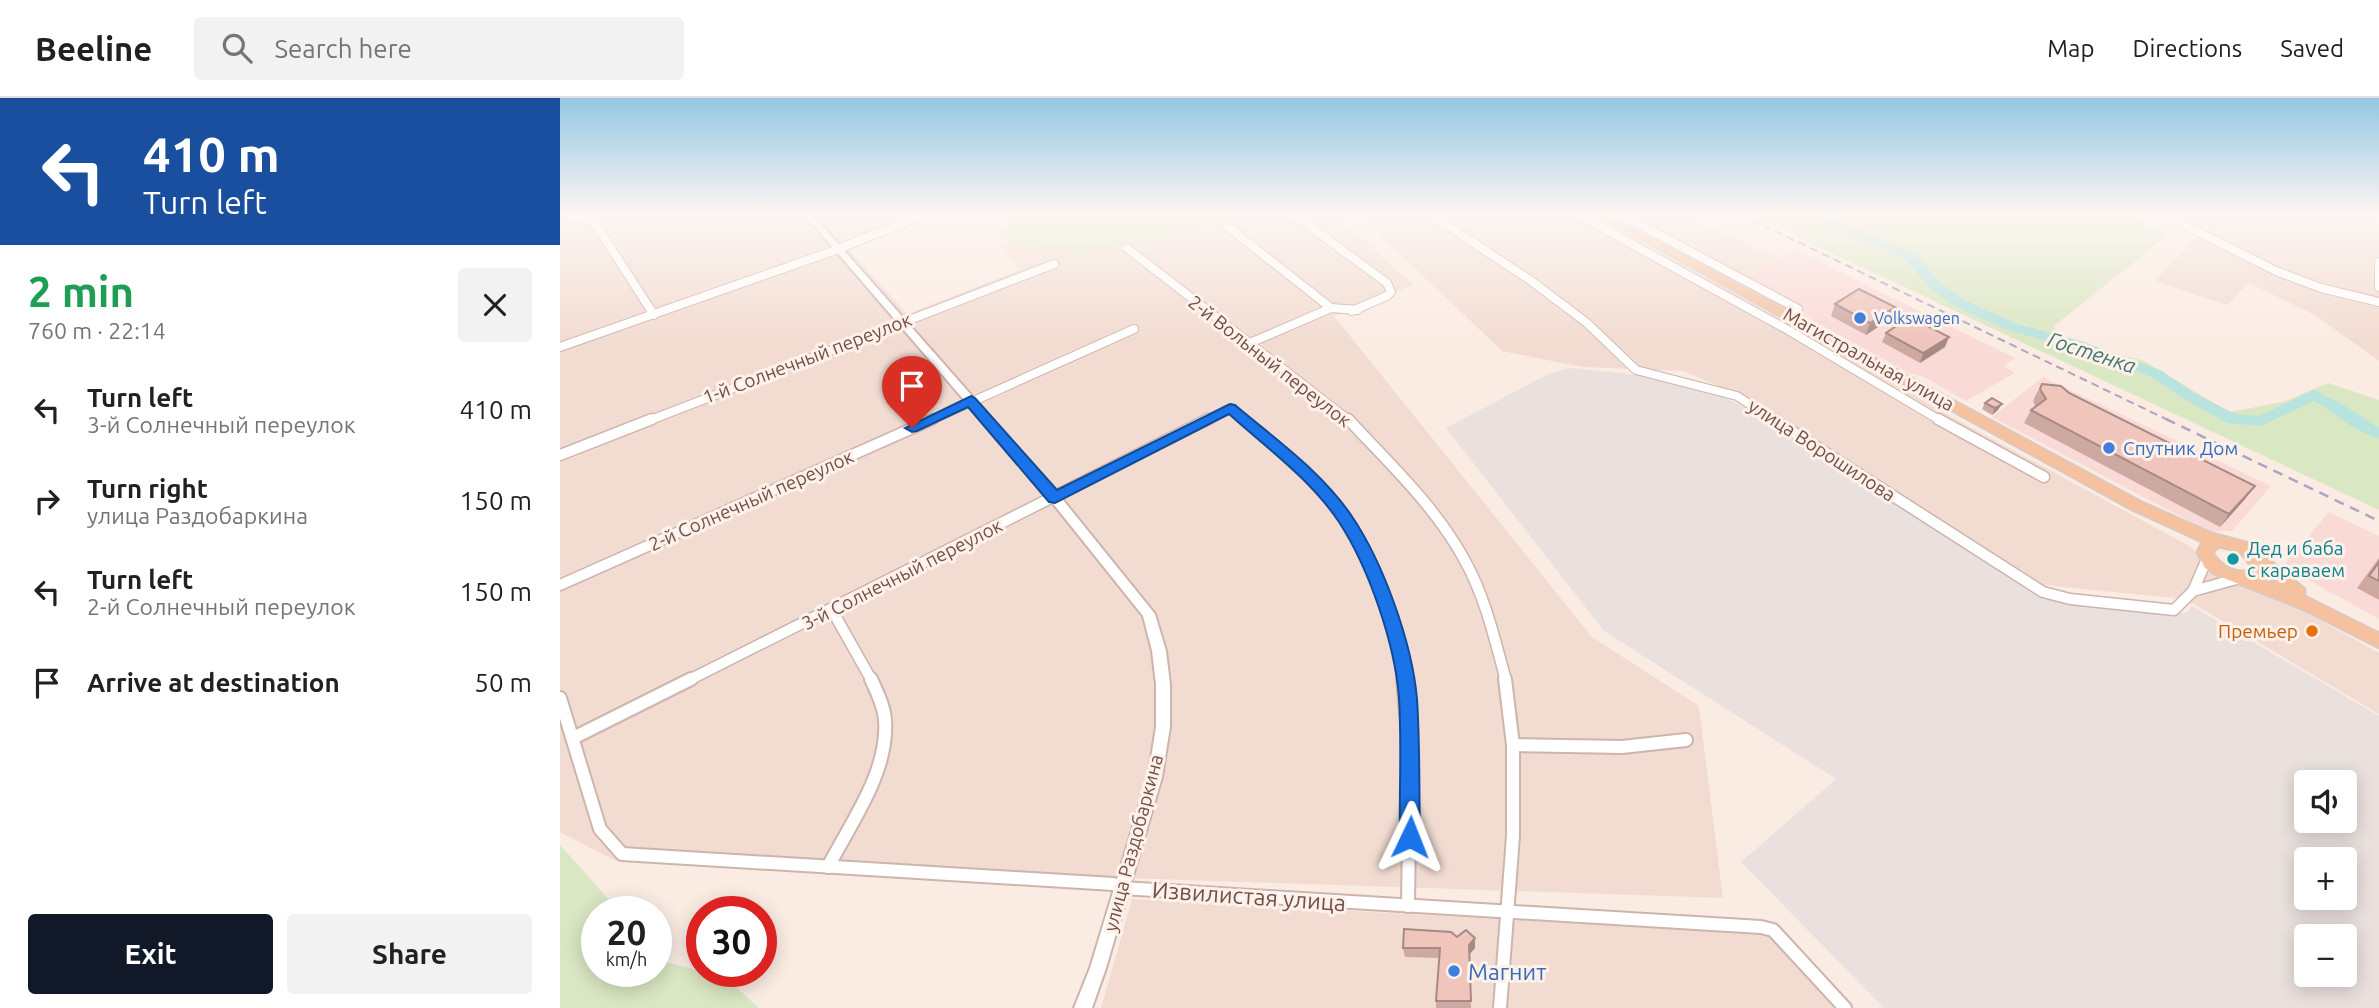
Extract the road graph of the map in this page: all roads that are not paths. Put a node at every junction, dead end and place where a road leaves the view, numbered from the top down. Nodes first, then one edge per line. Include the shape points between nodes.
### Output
1 (616, 256) edge
2 (817, 256) edge
3 (845, 256) edge
4 (1138, 256) edge
5 (1265, 256) edge
6 (1351, 256) edge
7 (1494, 256) edge
8 (1654, 256) edge
9 (1680, 256) edge
10 (1700, 256) edge
11 (2247, 256) edge
12 (2379, 262) edge
13 (1054, 264) dead end
14 (1530, 280) junction
15 (1517, 281) dead end
16 (2379, 288) edge
17 (2379, 302) edge
18 (1372, 307) dead end
19 (1331, 308) junction
20 (1352, 311) junction
21 (1788, 314) junction
22 (654, 315) junction
23 (902, 321) junction
24 (1135, 329) dead end
25 (1250, 343) junction
26 (560, 347) edge
27 (971, 401) junction
28 (560, 455) edge
29 (2044, 477) dead end
30 (1055, 498) junction
31 (2137, 506) junction
32 (2217, 541) junction
33 (2207, 557) junction
34 (2258, 560) junction
35 (2243, 578) junction
36 (560, 585) edge
37 (2193, 591) junction
38 (832, 610) junction
39 (2336, 617) junction
40 (2379, 641) edge
41 (560, 698) edge
42 (573, 738) junction
43 (1686, 740) dead end
44 (1513, 745) junction
45 (828, 867) junction
46 (1122, 888) junction
47 (1408, 906) junction
48 (1504, 915) junction
49 (1083, 1008) edge
50 (1500, 1008) edge
51 (1845, 1008) edge

1 - 22 street
2 - 22 street
3 - 23 street, улица Раздобаркина
4 - 25 street, 2-й Вольный переулок
5 - 19 street
6 - 20 street via 1387,283 1391,292
7 - 14 street, улица Ворошилова
8 - 29 street
9 - 21 main road, Магистральная улица
10 - 21 street via 1798,309
11 - 17 street via 2321,288
12 - 16 street
13 - 23 street, 1-й Солнечный переулок
14 - 15 street
14 - 37 street, улица Ворошилова via 1587,323 1636,370 1737,396 2046,593 2164,610 2178,608
18 - 20 street
19 - 20 street
19 - 25 street
21 - 31 main road, Магистральная улица
22 - 26 street
23 - 27 street, улица Раздобаркина
23 - 28 street, 1-й Солнечный переулок
24 - 27 street, 2-й Солнечный переулок
25 - 44 street, 2-й Вольный переулок via 1343,413 1432,511 1465,560 1494,635 1508,690
27 - 30 street, улица Раздобаркина
27 - 36 street, 2-й Солнечный переулок
30 - 38 street, 3-й Солнечный переулок
30 - 46 street, улица Раздобаркина via 1149,614 1158,651 1163,727 1155,777
30 - 47 street, 3-й Солнечный переулок via 1230,408 1308,476 1345,518 1394,628 1408,696
31 - 32 main road, Магистральная улица
31 - 33 main road, Магистральная улица
32 - 33 main road via 2207,546
32 - 34 main road, Магистральная улица via 2238,545
33 - 35 main road, Магистральная улица via 2222,571
33 - 37 street
34 - 35 main road via 2259,572
34 - 39 main road, Магистральная улица
35 - 37 street
35 - 39 main road, Магистральная улица
38 - 42 street, 3-й Солнечный переулок
38 - 45 street via 870,678 886,720 881,760
39 - 40 main road, Магистральная улица
41 - 42 street, Извилистая улица
42 - 45 street, Извилистая улица via 600,829 622,854
43 - 44 street via 1606,748
44 - 48 street, 2-й Вольный переулок via 1513,835
45 - 46 street, Извилистая улица
46 - 47 street, Извилистая улица
46 - 49 street, улица Раздобаркина
47 - 48 street, Извилистая улица
48 - 50 street, 2-й Вольный переулок
48 - 51 street, Извилистая улица via 1773,930

